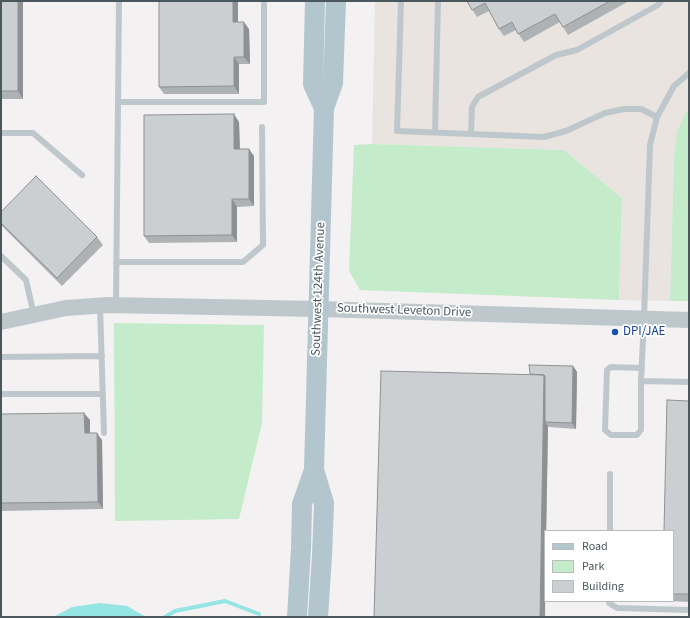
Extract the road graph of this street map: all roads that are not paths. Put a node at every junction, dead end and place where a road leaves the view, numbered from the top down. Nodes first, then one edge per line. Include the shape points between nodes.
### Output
1 (119, 1) edge
2 (264, 1) edge
3 (315, 1) edge
4 (336, 1) edge
5 (401, 1) edge
6 (438, 1) edge
7 (661, 1) edge
8 (689, 73) edge
9 (118, 102) junction
10 (324, 108) junction
11 (657, 117) junction
12 (262, 127) dead end
13 (436, 132) junction
14 (1, 134) edge
15 (471, 134) junction
16 (82, 175) dead end
17 (1, 256) edge
18 (116, 262) junction
19 (108, 306) junction
20 (318, 309) junction
21 (34, 315) junction
22 (644, 318) junction
23 (689, 320) edge
24 (1, 322) edge
25 (102, 356) junction
26 (1, 357) edge
27 (642, 368) junction
28 (641, 381) junction
29 (689, 382) edge
30 (1, 394) edge
31 (103, 394) junction
32 (104, 433) dead end
33 (314, 470) junction
34 (610, 474) dead end
35 (610, 530) edge
36 (609, 602) edge
37 (689, 610) edge
38 (296, 617) edge
39 (318, 617) edge

1 - 9 lane
2 - 9 lane via 264,102
3 - 10 main road, Southwest 124th Avenue via 313,84
4 - 10 main road, Southwest 124th Avenue via 334,84
5 - 13 lane via 398,131
6 - 13 lane
7 - 15 lane via 577,50 556,55 478,97 472,107
8 - 11 lane via 674,86
9 - 18 lane
10 - 20 main road, Southwest 124th Avenue
11 - 15 lane via 641,109 624,109 606,113 566,131 544,136
11 - 22 lane via 650,145
12 - 18 lane via 263,245 243,262
13 - 15 lane
14 - 16 lane via 33,133
17 - 21 lane via 26,280
18 - 19 lane
19 - 20 street, Southwest Leveton Drive
19 - 21 street, Southwest Leveton Drive via 66,308
19 - 25 lane
20 - 22 street, Southwest Leveton Drive
20 - 33 main road, Southwest 124th Avenue
21 - 24 street, Southwest Leveton Drive
22 - 23 street, Southwest Leveton Drive
22 - 27 lane
25 - 26 lane
25 - 31 lane
27 - 28 lane
27 - 28 lane via 611,367 607,370 606,430 611,435 637,435 641,430
28 - 29 lane
30 - 31 lane
31 - 32 lane
33 - 38 main road, Southwest 124th Avenue via 302,504 302,548
33 - 39 main road, Southwest 124th Avenue via 324,503
34 - 35 lane
36 - 37 lane via 617,608

